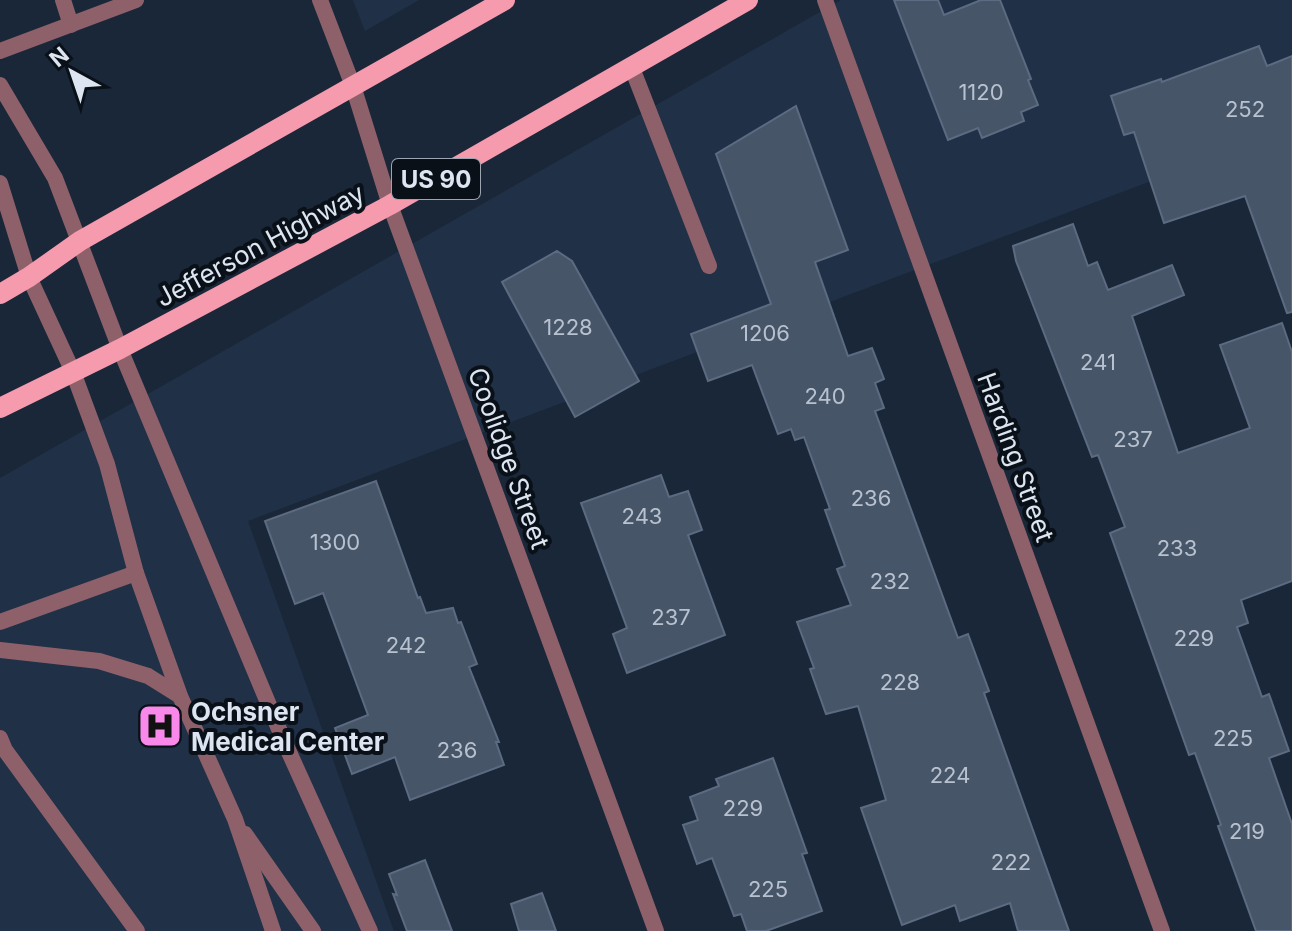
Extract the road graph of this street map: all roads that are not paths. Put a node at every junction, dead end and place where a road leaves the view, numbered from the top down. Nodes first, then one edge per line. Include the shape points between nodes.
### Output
1 (63, 0) edge
2 (136, 0) edge
3 (320, 0) edge
4 (505, 0) edge
5 (748, 0) edge
6 (825, 0) edge
7 (71, 25) junction
8 (0, 51) edge
9 (632, 68) junction
10 (0, 85) edge
11 (353, 86) junction
12 (0, 183) edge
13 (390, 205) junction
14 (80, 241) junction
15 (709, 266) dead end
16 (29, 277) junction
17 (0, 294) edge
18 (120, 349) junction
19 (73, 372) junction
20 (0, 408) edge
21 (136, 573) junction
22 (0, 622) edge
23 (0, 650) edge
24 (180, 696) junction
25 (0, 738) edge
26 (235, 819) junction
27 (137, 931) edge
28 (273, 931) edge
29 (313, 931) edge
30 (370, 931) edge
31 (656, 931) edge
32 (1162, 931) edge

1 - 7 street
2 - 7 street
3 - 11 street, Coolidge Street
4 - 11 main road
5 - 9 main road, Jefferson Highway / US 90
6 - 32 street, Harding Street
7 - 8 street
9 - 13 main road, Jefferson Highway / US 90
9 - 15 street
10 - 14 street via 55,178
11 - 13 street, Coolidge Street
11 - 14 main road
12 - 16 street
13 - 18 main road, Jefferson Highway / US 90
13 - 31 street, Coolidge Street
14 - 16 main road
14 - 18 street
16 - 17 main road
16 - 19 street
18 - 19 main road, Jefferson Highway / US 90
18 - 30 street via 284,741
19 - 20 main road, Jefferson Highway / US 90
19 - 21 street via 107,464
21 - 22 street
21 - 24 street
23 - 24 street via 99,661 148,676
24 - 26 street
25 - 27 street
26 - 28 street
26 - 29 street

